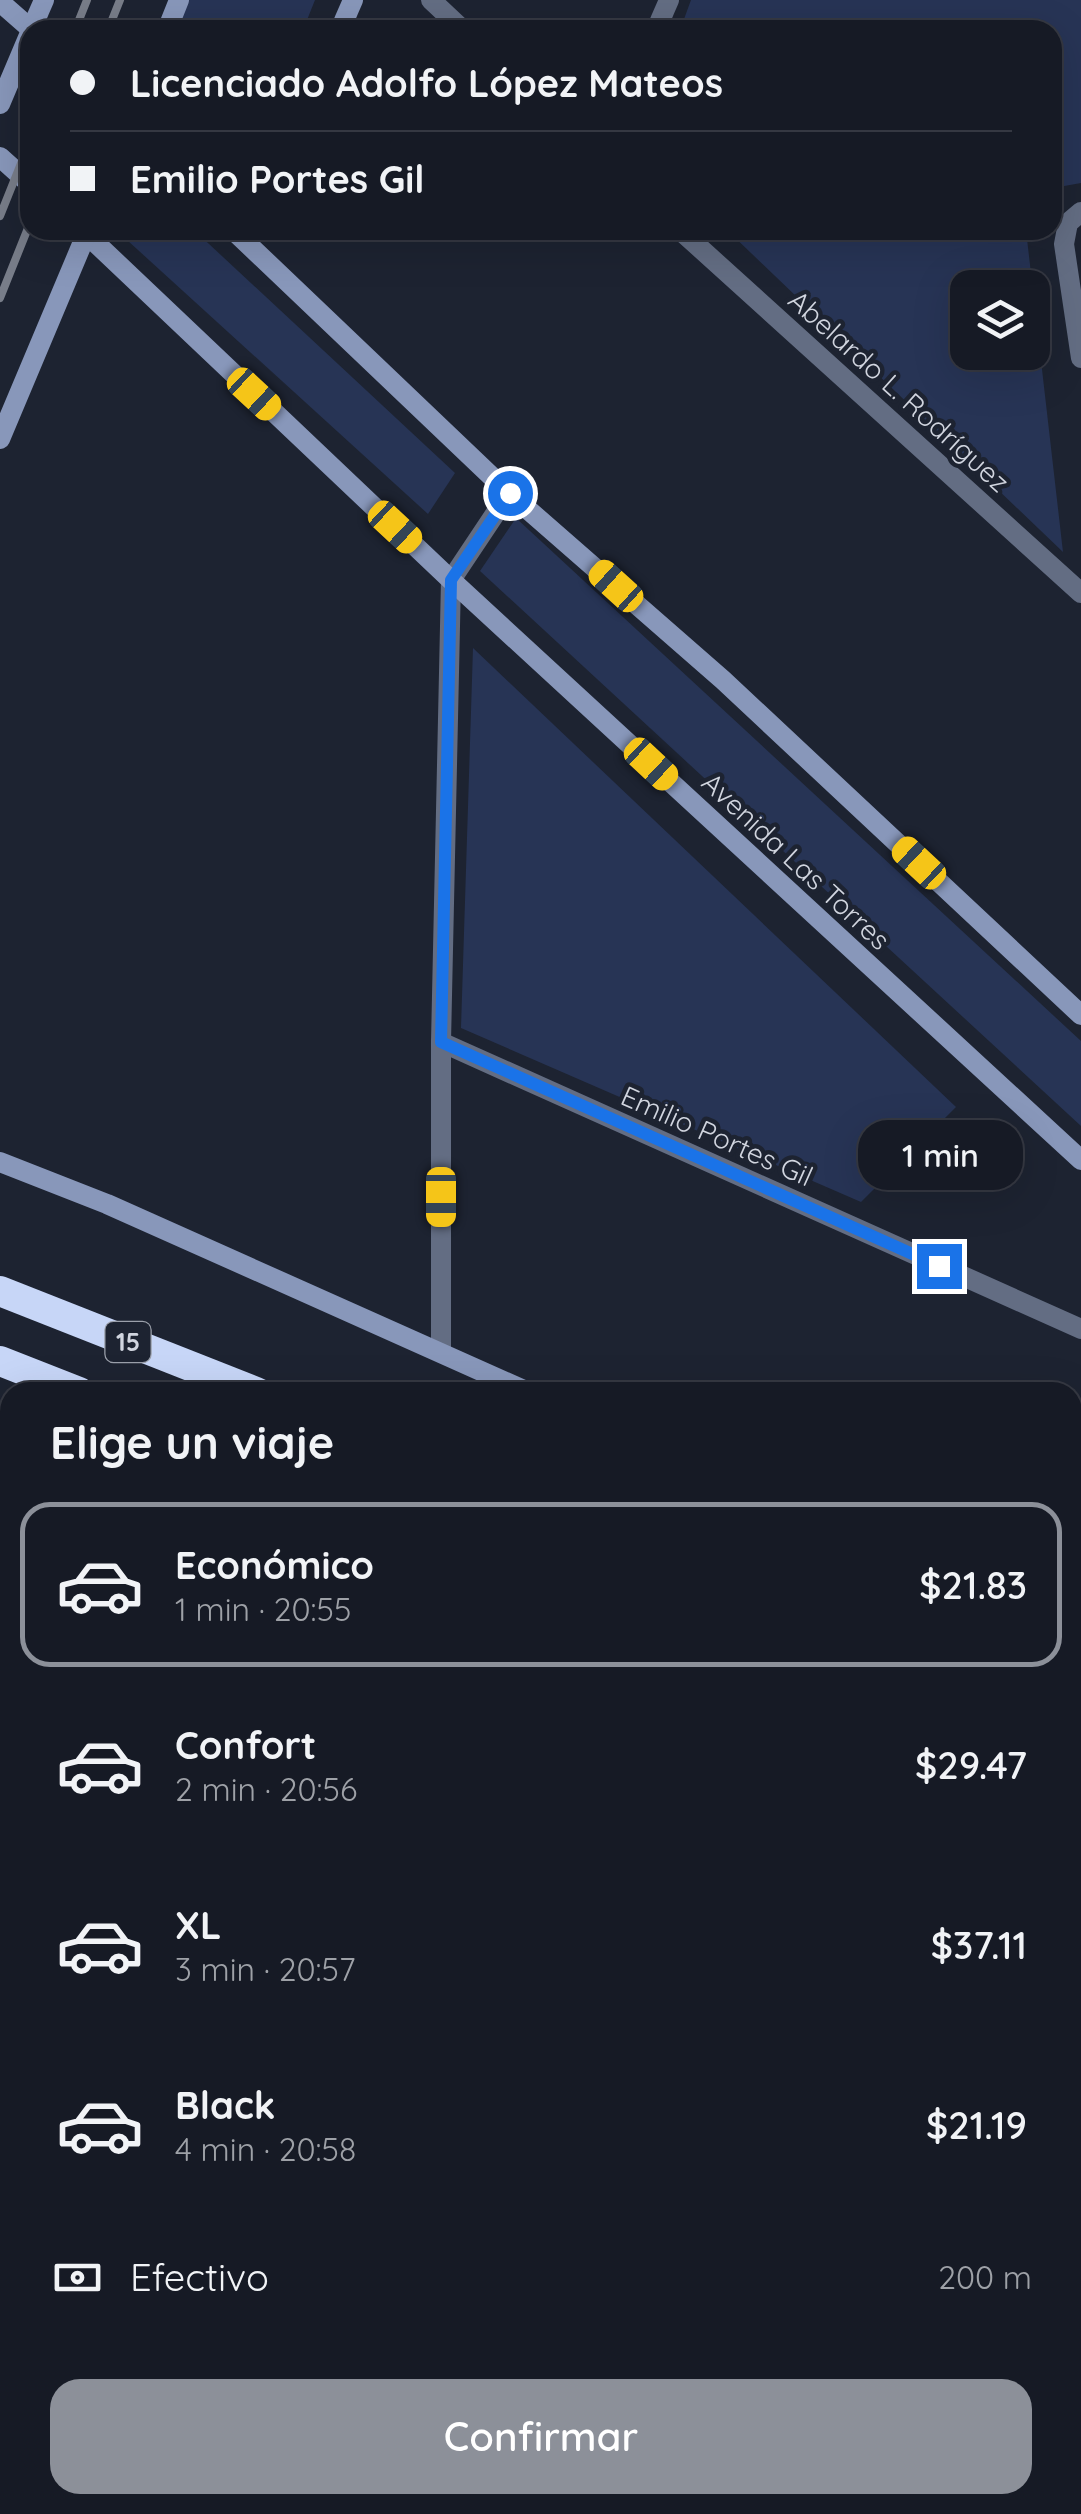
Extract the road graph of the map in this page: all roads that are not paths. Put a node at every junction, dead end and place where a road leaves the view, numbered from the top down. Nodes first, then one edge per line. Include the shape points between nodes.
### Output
1 (431, 0) edge
2 (0, 2) edge
3 (453, 20) edge
4 (20, 21) edge
5 (20, 57) edge
6 (0, 104) edge
7 (0, 156) edge
8 (20, 175) edge
9 (1081, 212) edge
10 (82, 240) edge
11 (95, 240) edge
12 (250, 240) edge
13 (691, 240) edge
14 (1081, 358) edge
15 (0, 439) edge
16 (510, 493) junction
17 (451, 580) junction
18 (1081, 594) edge
19 (1081, 1015) edge
20 (441, 1042) junction
21 (1081, 1160) edge
22 (0, 1162) edge
23 (0, 1292) edge
24 (1081, 1330) edge
25 (441, 1352) junction
26 (0, 1361) edge
27 (54, 1382) edge
28 (230, 1382) edge
29 (506, 1382) edge

1 - 3 street
2 - 4 street
5 - 6 street
7 - 8 street
9 - 14 street via 1068,223 1064,244
10 - 15 street
11 - 17 street, Avenida Las Torres
12 - 16 street
13 - 18 street, Abelardo L. Rodríguez
16 - 17 street
16 - 19 street via 723,680
17 - 20 street
17 - 21 street, Avenida Las Torres
20 - 24 street, Emilio Portes Gil
20 - 25 street
22 - 25 street
23 - 28 highway, 15
25 - 29 street
26 - 27 highway, 15

